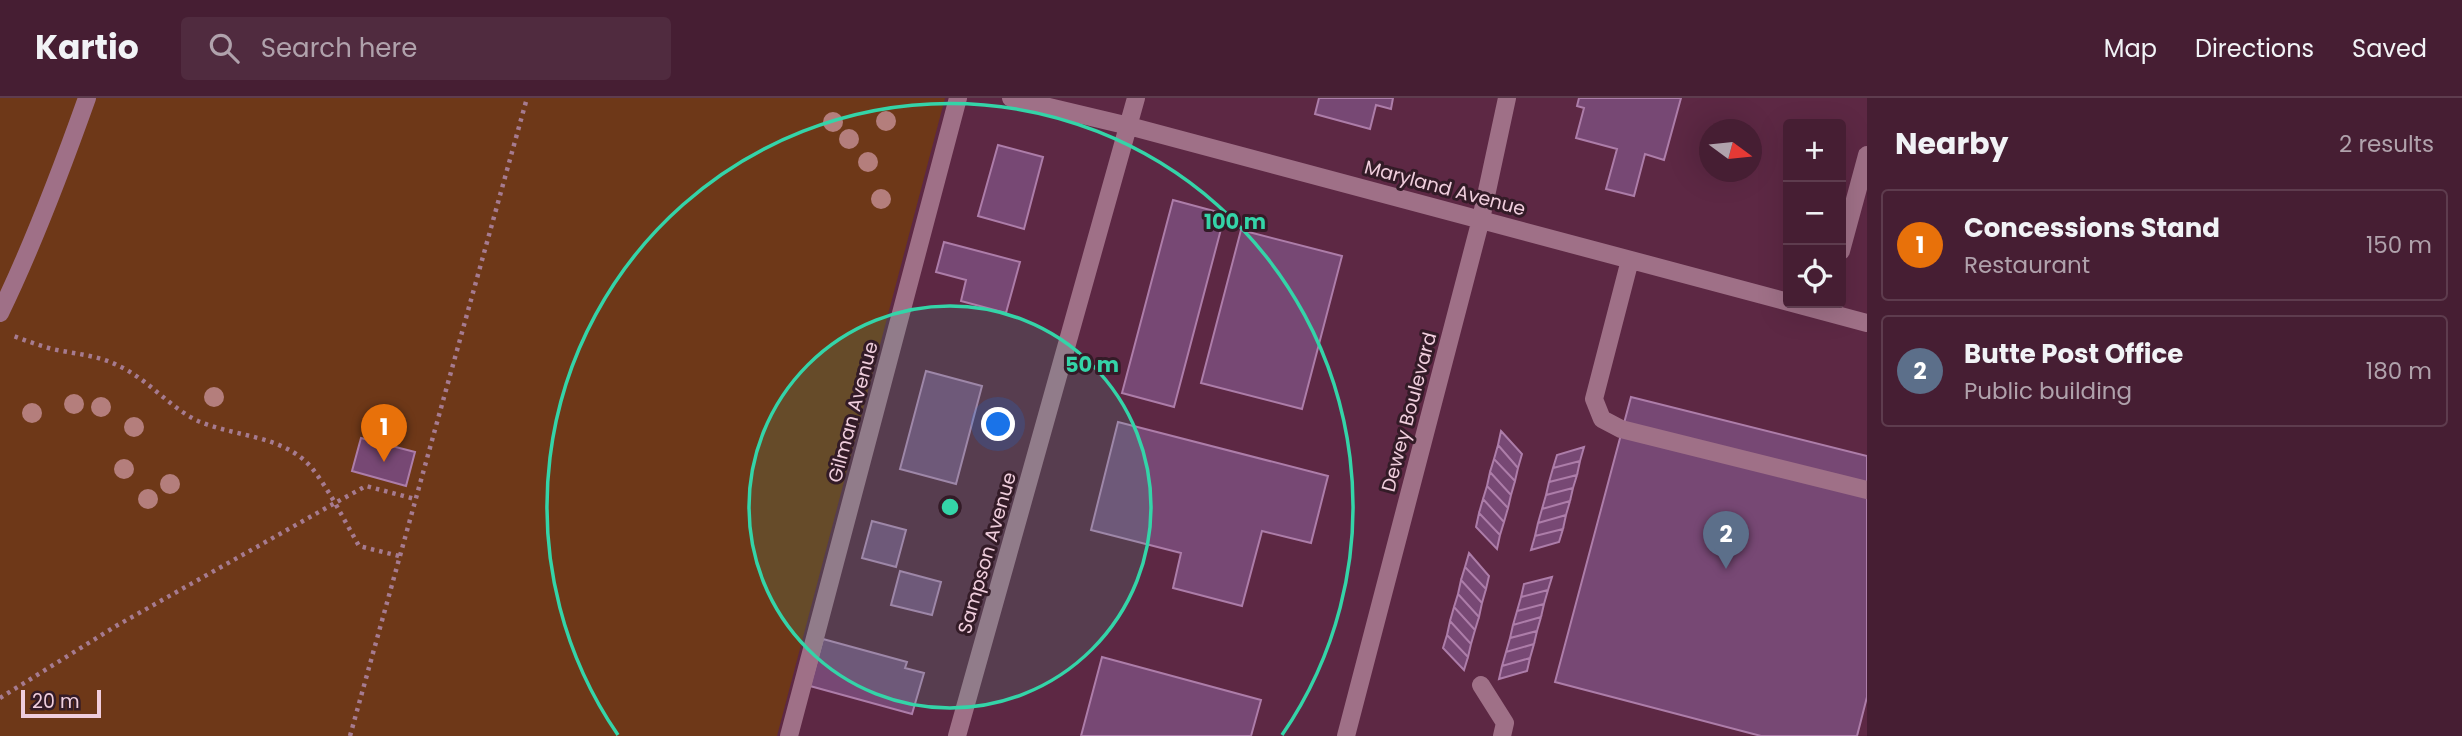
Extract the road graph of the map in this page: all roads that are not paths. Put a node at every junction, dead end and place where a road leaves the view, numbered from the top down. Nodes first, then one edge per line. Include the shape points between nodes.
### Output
1 (87, 98) edge
2 (958, 98) edge
3 (1011, 98) edge
4 (1136, 98) edge
5 (1507, 98) edge
6 (1129, 126) junction
7 (1867, 155) edge
8 (1481, 219) junction
9 (1843, 245) edge
10 (1630, 260) junction
11 (1783, 297) edge
12 (1826, 308) edge
13 (0, 313) edge
14 (1867, 323) edge
15 (1867, 490) edge
16 (1481, 685) dead end
17 (789, 736) edge
18 (957, 736) edge
19 (1346, 736) edge
20 (1502, 736) edge

1 - 13 street via 54,190
2 - 17 street, Gilman Avenue
3 - 6 street, Maryland Avenue
4 - 6 street, Sampson Avenue
5 - 8 street, Dewey Boulevard
6 - 8 street, Maryland Avenue
6 - 18 street, Sampson Avenue
7 - 9 street
8 - 10 street, Maryland Avenue
8 - 19 street, Dewey Boulevard
10 - 11 street, Maryland Avenue
10 - 15 street via 1594,398 1602,419 1621,429
12 - 14 street, Maryland Avenue
16 - 20 street via 1505,723

